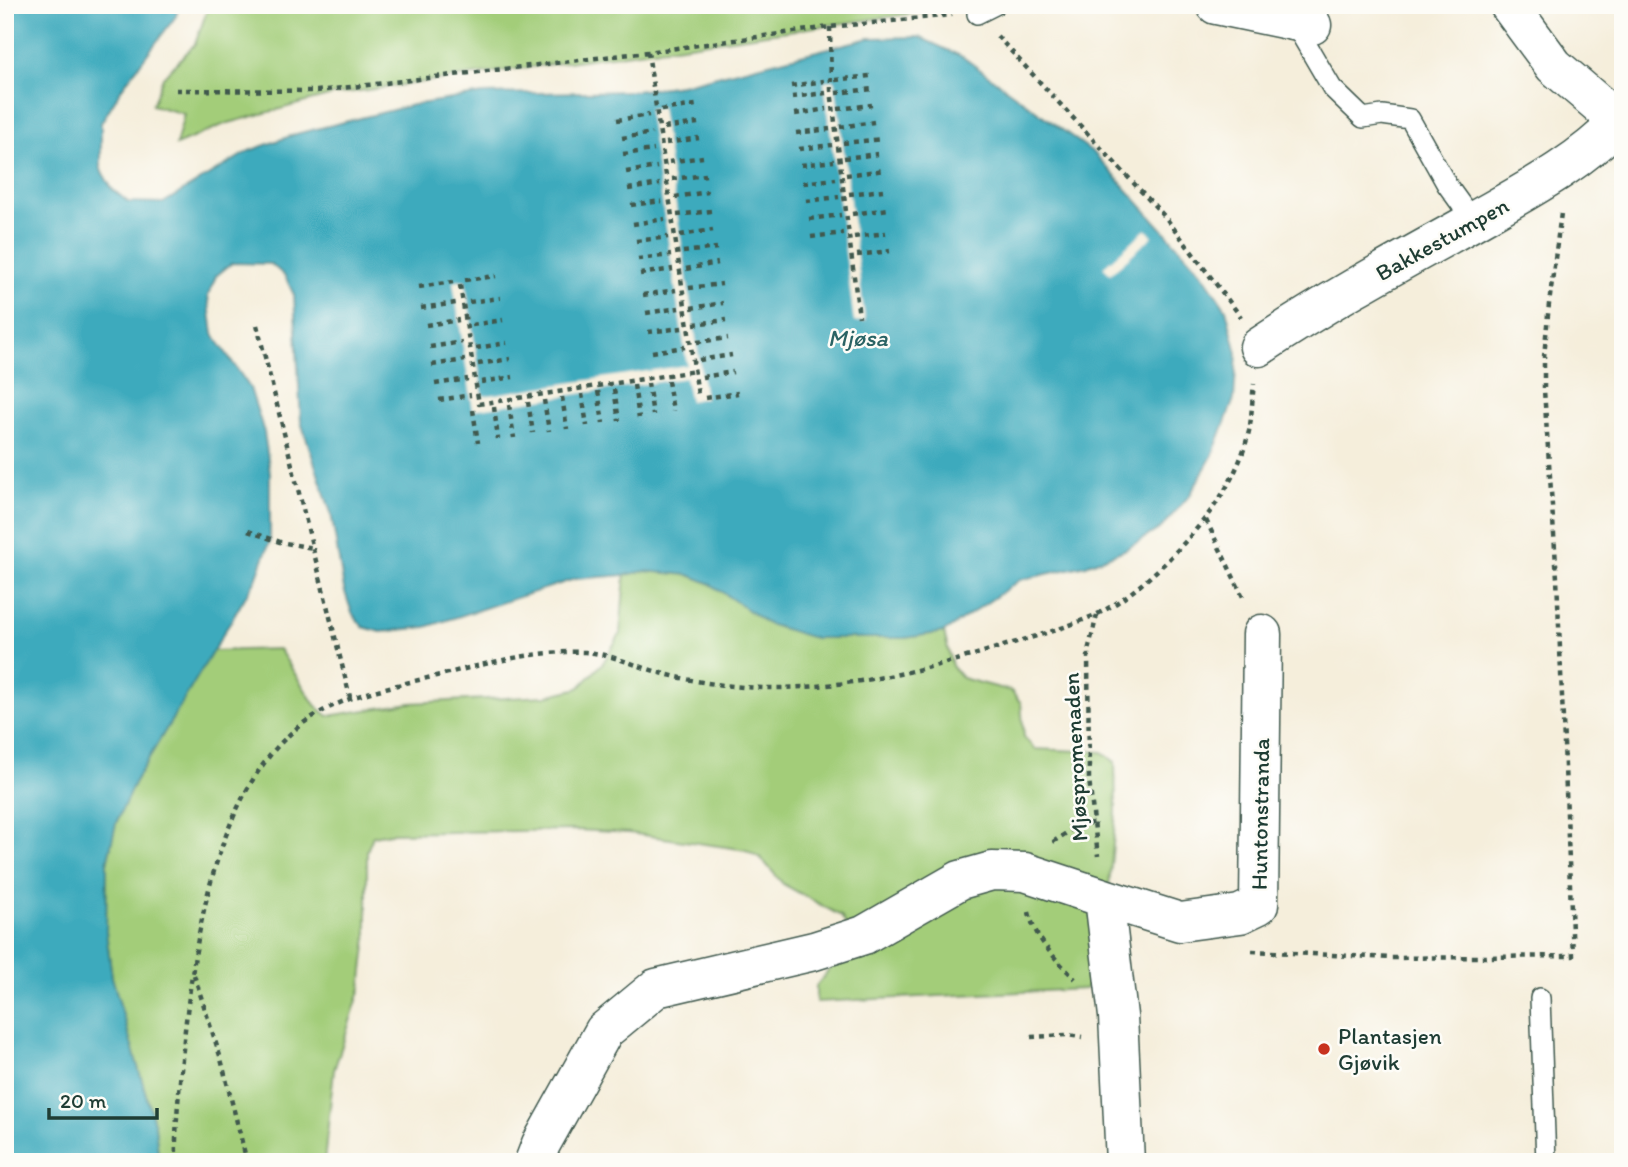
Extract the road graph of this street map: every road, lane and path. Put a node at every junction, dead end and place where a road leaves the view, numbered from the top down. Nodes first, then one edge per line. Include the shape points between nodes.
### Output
1 (1216, 5) edge
2 (1509, 5) edge
3 (986, 10) edge
4 (1302, 23) joint
5 (830, 27) junction
6 (648, 52) junction
7 (870, 76) dead end
8 (824, 81) dead end
9 (834, 81) junction
10 (791, 86) dead end
11 (873, 89) dead end
12 (176, 90) dead end
13 (826, 93) dead end
14 (836, 93) dead end
15 (792, 97) dead end
16 (696, 105) dead end
17 (872, 105) dead end
18 (838, 109) dead end
19 (827, 110) dead end
20 (658, 111) junction
21 (795, 114) dead end
22 (649, 115) dead end
23 (617, 120) dead end
24 (698, 122) dead end
25 (874, 122) dead end
26 (1621, 123) edge
27 (840, 127) dead end
28 (664, 128) dead end
29 (830, 129) dead end
30 (652, 133) dead end
31 (796, 133) dead end
32 (622, 138) dead end
33 (699, 138) dead end
34 (882, 139) dead end
35 (666, 143) dead end
36 (843, 144) dead end
37 (832, 145) dead end
38 (799, 149) dead end
39 (654, 150) dead end
40 (878, 154) dead end
41 (623, 155) dead end
42 (703, 157) dead end
43 (844, 158) dead end
44 (834, 161) dead end
45 (669, 162) dead end
46 (801, 165) dead end
47 (657, 167) dead end
48 (885, 170) dead end
49 (1561, 171) junction
50 (626, 172) dead end
51 (706, 175) dead end
52 (846, 175) dead end
53 (672, 179) dead end
54 (836, 179) dead end
55 (803, 183) dead end
56 (660, 184) dead end
57 (628, 189) dead end
58 (883, 190) dead end
59 (708, 192) dead end
60 (849, 194) dead end
61 (675, 197) dead end
62 (839, 197) dead end
63 (662, 201) dead end
64 (806, 201) dead end
65 (631, 205) dead end
66 (889, 209) dead end
67 (711, 211) dead end
68 (852, 214) dead end
69 (677, 215) dead end
70 (841, 215) dead end
71 (665, 219) dead end
72 (809, 219) dead end
73 (1473, 221) junction
74 (632, 224) dead end
75 (713, 230) dead end
76 (843, 233) dead end
77 (886, 233) dead end
78 (680, 235) dead end
79 (668, 237) dead end
80 (811, 237) dead end
81 (854, 237) dead end
82 (636, 241) dead end
83 (717, 248) dead end
84 (890, 251) dead end
85 (683, 253) dead end
86 (671, 254) dead end
87 (857, 255) dead end
88 (638, 259) dead end
89 (718, 263) dead end
90 (673, 269) dead end
91 (685, 269) dead end
92 (640, 274) dead end
93 (496, 276) dead end
94 (453, 282) dead end
95 (722, 284) dead end
96 (419, 287) dead end
97 (688, 288) dead end
98 (676, 290) dead end
99 (643, 295) dead end
100 (500, 298) dead end
101 (469, 302) dead end
102 (456, 303) dead end
103 (723, 303) dead end
104 (421, 308) dead end
105 (679, 308) dead end
106 (691, 308) dead end
107 (646, 313) dead end
108 (859, 317) dead end
109 (459, 320) dead end
110 (503, 320) dead end
111 (726, 320) dead end
112 (694, 324) dead end
113 (257, 325) dead end
114 (426, 325) dead end
115 (472, 325) dead end
116 (682, 328) dead end
117 (649, 332) dead end
118 (728, 338) dead end
119 (462, 342) dead end
120 (697, 342) dead end
121 (507, 343) dead end
122 (430, 347) dead end
123 (685, 347) dead end
124 (1259, 347) junction
125 (476, 348) dead end
126 (652, 352) dead end
127 (732, 355) dead end
128 (510, 359) dead end
129 (465, 360) dead end
130 (699, 360) dead end
131 (478, 364) dead end
132 (432, 365) dead end
133 (695, 371) junction
134 (733, 372) dead end
135 (513, 377) dead end
136 (702, 377) dead end
137 (468, 379) dead end
138 (668, 381) dead end
139 (481, 382) dead end
140 (435, 383) dead end
141 (649, 383) dead end
142 (634, 385) dead end
143 (614, 389) dead end
144 (598, 391) dead end
145 (738, 393) dead end
146 (582, 394) dead end
147 (698, 394) dead end
148 (471, 396) dead end
149 (562, 397) dead end
150 (705, 398) dead end
151 (439, 400) dead end
152 (544, 400) dead end
153 (528, 402) dead end
154 (509, 405) dead end
155 (494, 407) dead end
156 (473, 411) dead end
157 (673, 411) dead end
158 (653, 415) dead end
159 (639, 418) dead end
160 (619, 421) dead end
161 (603, 423) dead end
162 (587, 426) dead end
163 (567, 429) dead end
164 (549, 431) dead end
165 (533, 433) dead end
166 (514, 438) dead end
167 (498, 439) dead end
168 (478, 443) dead end
169 (1206, 520) junction
170 (248, 531) dead end
171 (313, 548) junction
172 (1097, 614) junction
173 (1262, 634) joint
174 (350, 697) junction
175 (1104, 898) junction
176 (1243, 951) dead end
177 (192, 971) junction
178 (1541, 998) dead end
179 (176, 1162) edge
180 (247, 1162) edge
181 (534, 1162) edge
182 (1125, 1162) edge
183 (1546, 1162) edge

1 - 4 street
2 - 26 street via 1554,66
3 - 5 path
3 - 124 path via 1166,218 1238,311
4 - 73 lane via 1332,88 1363,118 1410,119
5 - 6 path
5 - 9 path
6 - 12 path via 317,91
6 - 20 path
7 - 9 path
8 - 10 path
9 - 108 path via 831,90
11 - 14 path
13 - 15 path
16 - 20 path
17 - 18 path
19 - 21 path
20 - 133 path
22 - 23 path
24 - 28 path
25 - 27 path
26 - 49 street, Bakkestumpen
29 - 31 path
30 - 32 path
33 - 35 path
34 - 36 path
37 - 38 path
39 - 41 path
40 - 43 path
42 - 45 path
44 - 46 path
47 - 50 path
48 - 52 path
49 - 73 street, Bakkestumpen
49 - 176 path via 1565,183 1549,304 1544,390 1558,591 1573,956 1391,958
51 - 53 path
54 - 55 path
56 - 57 path
58 - 60 path
59 - 61 path
62 - 64 path
63 - 65 path
66 - 68 path
67 - 69 path
70 - 72 path
71 - 74 path
73 - 124 street, Bakkestumpen via 1308,314
75 - 78 path
76 - 80 path
77 - 81 path
79 - 82 path
83 - 85 path
84 - 87 path
86 - 88 path
89 - 91 path
90 - 92 path
93 - 133 path via 463,282 479,404
94 - 96 path
95 - 97 path
98 - 99 path
100 - 101 path
102 - 104 path
103 - 106 path
105 - 107 path
109 - 114 path
110 - 115 path
111 - 112 path
113 - 171 path
116 - 117 path
118 - 120 path
119 - 122 path
121 - 125 path
123 - 126 path
124 - 169 path via 1249,432 1231,480
127 - 130 path
128 - 131 path
129 - 132 path
133 - 147 path
134 - 136 path
135 - 139 path
137 - 140 path
138 - 157 path
141 - 158 path
142 - 159 path
143 - 160 path
144 - 161 path
145 - 150 path
146 - 162 path
148 - 151 path
149 - 163 path
152 - 164 path
153 - 165 path
154 - 166 path
155 - 167 path
156 - 168 path
169 - 172 path via 1153,575
169 - 173 path
170 - 171 path
171 - 174 path
172 - 174 path via 959,660 833,685 764,688 700,682 588,652 498,660
172 - 175 path, Mjøspromenaden via 1088,651 1089,779
173 - 175 street, Huntonstranda via 1259,905 1240,914 1180,922
174 - 177 path via 292,732 261,767 241,801 209,893
175 - 181 street via 1025,872 992,871 960,880 864,935 656,988 604,1031
175 - 182 street via 1118,1016
177 - 179 path
177 - 180 path via 221,1059
178 - 183 lane

